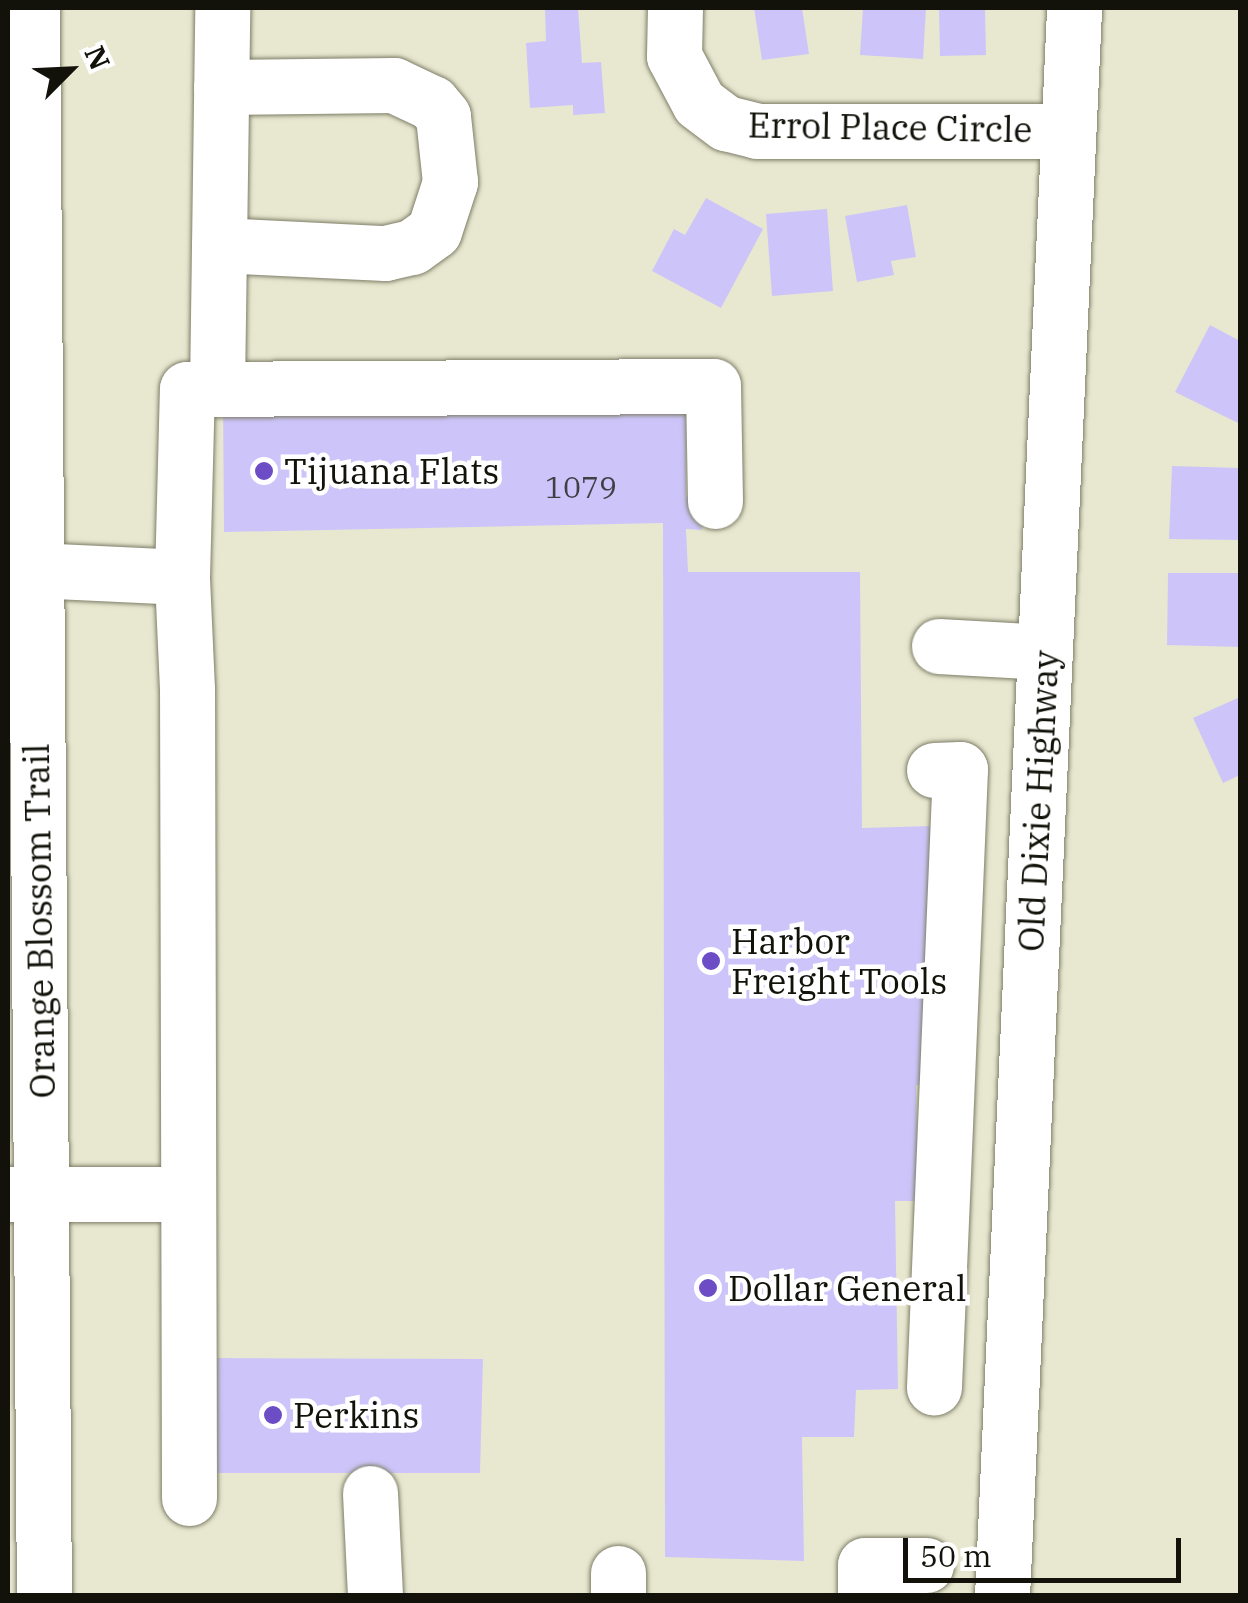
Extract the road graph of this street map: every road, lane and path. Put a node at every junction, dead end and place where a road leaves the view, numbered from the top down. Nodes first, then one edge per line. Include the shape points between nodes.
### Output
1 (32, 8) edge
2 (222, 8) edge
3 (675, 8) edge
4 (1074, 8) edge
5 (220, 101) junction
6 (1068, 131) junction
7 (219, 232) junction
8 (217, 388) junction
9 (715, 501) dead end
10 (36, 570) junction
11 (182, 577) junction
12 (939, 646) dead end
13 (1045, 652) junction
14 (934, 770) dead end
15 (24, 1194) edge
16 (187, 1194) junction
17 (938, 1216) junction
18 (1018, 1216) junction
19 (934, 1387) dead end
20 (370, 1492) dead end
21 (189, 1498) dead end
22 (926, 1565) dead end
23 (44, 1596) edge
24 (375, 1596) edge
25 (865, 1596) edge
26 (1002, 1596) edge

1 - 10 street, Orange Blossom Trail
2 - 5 street
3 - 6 street, Errol Place Circle via 674,56 699,103 726,123 757,131
4 - 6 street, Old Dixie Highway
5 - 7 street
5 - 7 street via 394,86 432,103 443,116 450,182 434,232 412,247 385,253
6 - 13 street, Old Dixie Highway
7 - 8 street
8 - 9 street via 713,386
8 - 11 street via 187,389
10 - 11 street
10 - 15 street, Orange Blossom Trail
11 - 16 street
12 - 13 street
13 - 18 street, Old Dixie Highway
14 - 17 street via 960,769
15 - 16 street
15 - 23 street, Orange Blossom Trail
16 - 21 street
17 - 18 street
17 - 19 street
18 - 26 street, Old Dixie Highway
20 - 24 street
22 - 25 street via 865,1565

